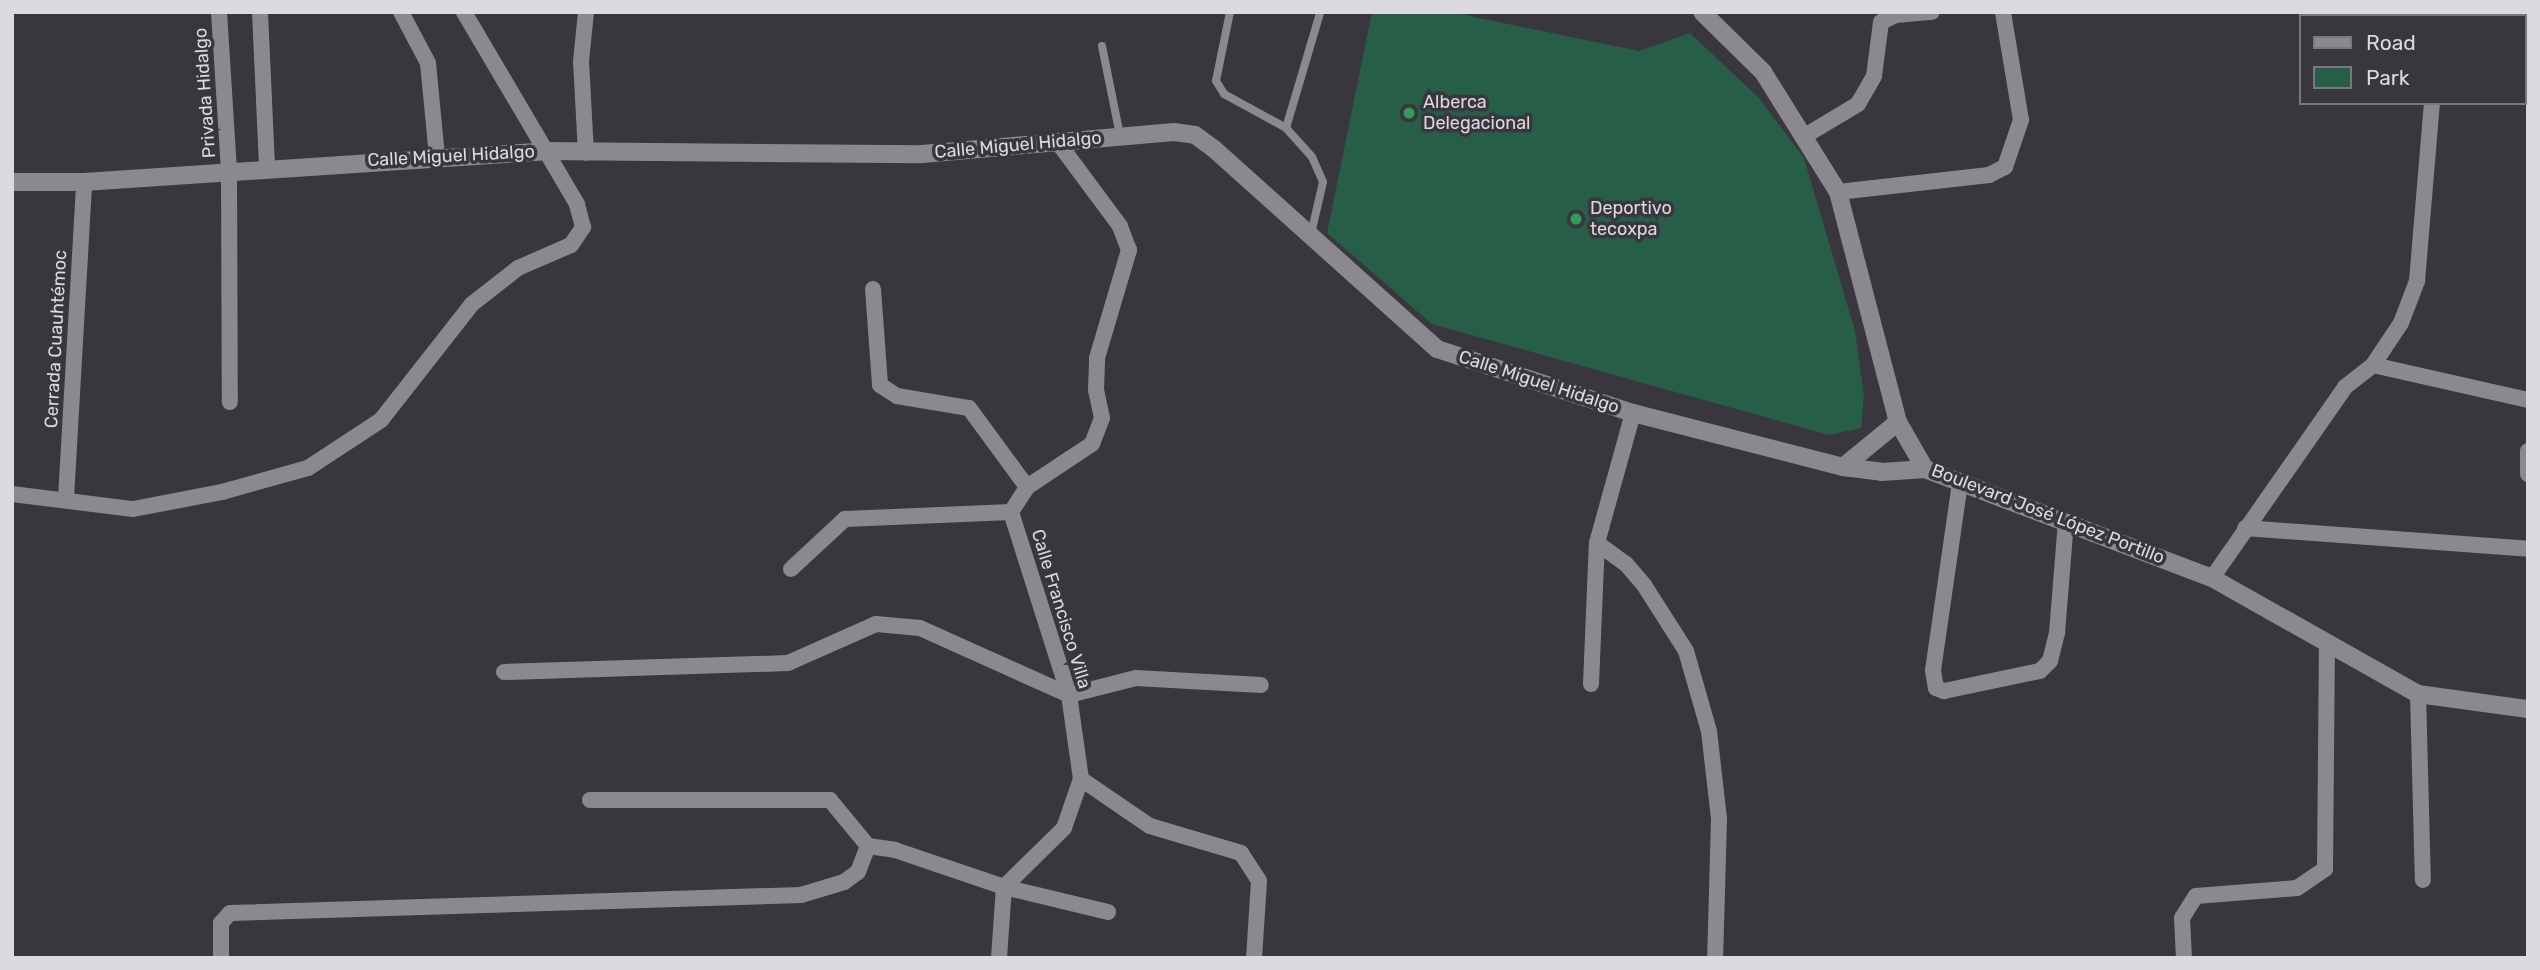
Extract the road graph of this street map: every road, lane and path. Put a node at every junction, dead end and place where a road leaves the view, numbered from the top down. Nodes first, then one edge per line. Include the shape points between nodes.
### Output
1 (219, 12) edge
2 (260, 12) edge
3 (401, 12) edge
4 (464, 12) edge
5 (586, 12) edge
6 (1230, 12) edge
7 (1702, 12) edge
8 (1932, 12) edge
9 (2003, 12) edge
10 (1320, 13) edge
11 (1102, 46) dead end
12 (2432, 105) edge
13 (1286, 128) junction
14 (1119, 135) junction
15 (1803, 137) junction
16 (1059, 144) junction
17 (545, 151) junction
18 (586, 153) junction
19 (437, 157) junction
20 (267, 169) junction
21 (229, 171) junction
22 (12, 182) edge
23 (84, 182) junction
24 (1838, 192) junction
25 (1310, 235) junction
26 (873, 289) dead end
27 (2373, 365) junction
28 (2528, 400) edge
29 (230, 402) dead end
30 (1633, 413) junction
31 (1898, 422) junction
32 (2528, 451) edge
33 (1843, 467) junction
34 (1925, 469) junction
35 (2528, 474) edge
36 (1960, 483) junction
37 (1027, 487) junction
38 (12, 494) edge
39 (66, 498) junction
40 (1011, 513) junction
41 (2066, 522) junction
42 (2245, 528) junction
43 (1597, 543) junction
44 (2528, 549) edge
45 (792, 569) dead end
46 (2212, 578) junction
47 (2327, 642) junction
48 (504, 672) dead end
49 (1591, 684) dead end
50 (1261, 685) dead end
51 (2418, 694) junction
52 (1069, 695) junction
53 (2528, 709) edge
54 (1082, 779) junction
55 (590, 800) dead end
56 (868, 846) junction
57 (2423, 880) dead end
58 (1004, 887) junction
59 (1108, 912) dead end
60 (221, 958) edge
61 (999, 958) edge
62 (1254, 958) edge
63 (1715, 958) edge
64 (2184, 958) edge

1 - 21 street, Privada Hidalgo
2 - 20 street
3 - 19 street via 428,63
4 - 17 street
5 - 18 street via 581,61
6 - 13 lane via 1216,81 1224,94
7 - 15 street, Boulevard José López Portillo via 1763,72
8 - 15 street via 1896,15 1881,22 1874,76 1858,104
9 - 24 street via 2021,120 2005,167 1989,175
10 - 13 lane
11 - 14 lane
12 - 27 street via 2417,281 2400,323
13 - 25 lane via 1312,157 1323,182
14 - 16 street, Calle Miguel Hidalgo
14 - 25 street, Calle Miguel Hidalgo via 1195,135
15 - 24 street, Boulevard José López Portillo
16 - 18 street, Calle Miguel Hidalgo via 922,154
16 - 37 street, Calle Francisco Villa via 1120,226 1129,250 1097,358 1096,390 1102,418 1092,444
17 - 18 street, Calle Miguel Hidalgo
17 - 19 street, Calle Miguel Hidalgo
17 - 39 street via 577,204 583,227 571,245 518,268 471,304 381,420 307,468 222,492 133,509
19 - 20 street, Calle Miguel Hidalgo
20 - 21 street, Calle Miguel Hidalgo
21 - 23 street, Calle Miguel Hidalgo
21 - 29 street, Privada Hidalgo
22 - 23 street, Calle Miguel Hidalgo
23 - 39 street, Cerrada Cuauhtémoc
24 - 31 street, Boulevard José López Portillo
25 - 30 street, Calle Miguel Hidalgo via 1437,349
26 - 37 street via 880,385 897,396 969,408
27 - 28 street
27 - 42 street via 2344,387
30 - 33 street, Calle Miguel Hidalgo
30 - 43 street
31 - 33 street
31 - 34 street, Boulevard José López Portillo
32 - 35 street
33 - 34 street, Calle Miguel Hidalgo via 1882,472
34 - 36 street, Boulevard José López Portillo
36 - 41 street, Boulevard José López Portillo
36 - 41 street via 1933,670 1936,688 1944,691 2040,671 2050,661 2057,633
37 - 40 street, Calle Francisco Villa
38 - 39 street
40 - 45 street via 845,519
40 - 52 street, Calle Francisco Villa
41 - 46 street, Boulevard José López Portillo
42 - 44 street
42 - 46 street
43 - 49 street
43 - 63 street via 1644,584 1686,652 1709,731 1719,819
46 - 47 street, Boulevard José López Portillo
47 - 51 street, Boulevard José López Portillo
47 - 64 street via 2325,869 2297,888 2196,896 2182,918
48 - 52 street via 788,663 876,624 920,628
50 - 52 street via 1136,678
51 - 53 street, Boulevard José López Portillo
51 - 57 street
52 - 54 street, Calle Francisco Villa
54 - 58 street, Calle Francisco Villa via 1064,828
54 - 62 street via 1150,825 1241,853 1259,881
55 - 56 street via 830,800
56 - 58 street via 895,850
56 - 60 street via 858,872 844,882 801,895 230,913 221,923
58 - 59 street
58 - 61 street

